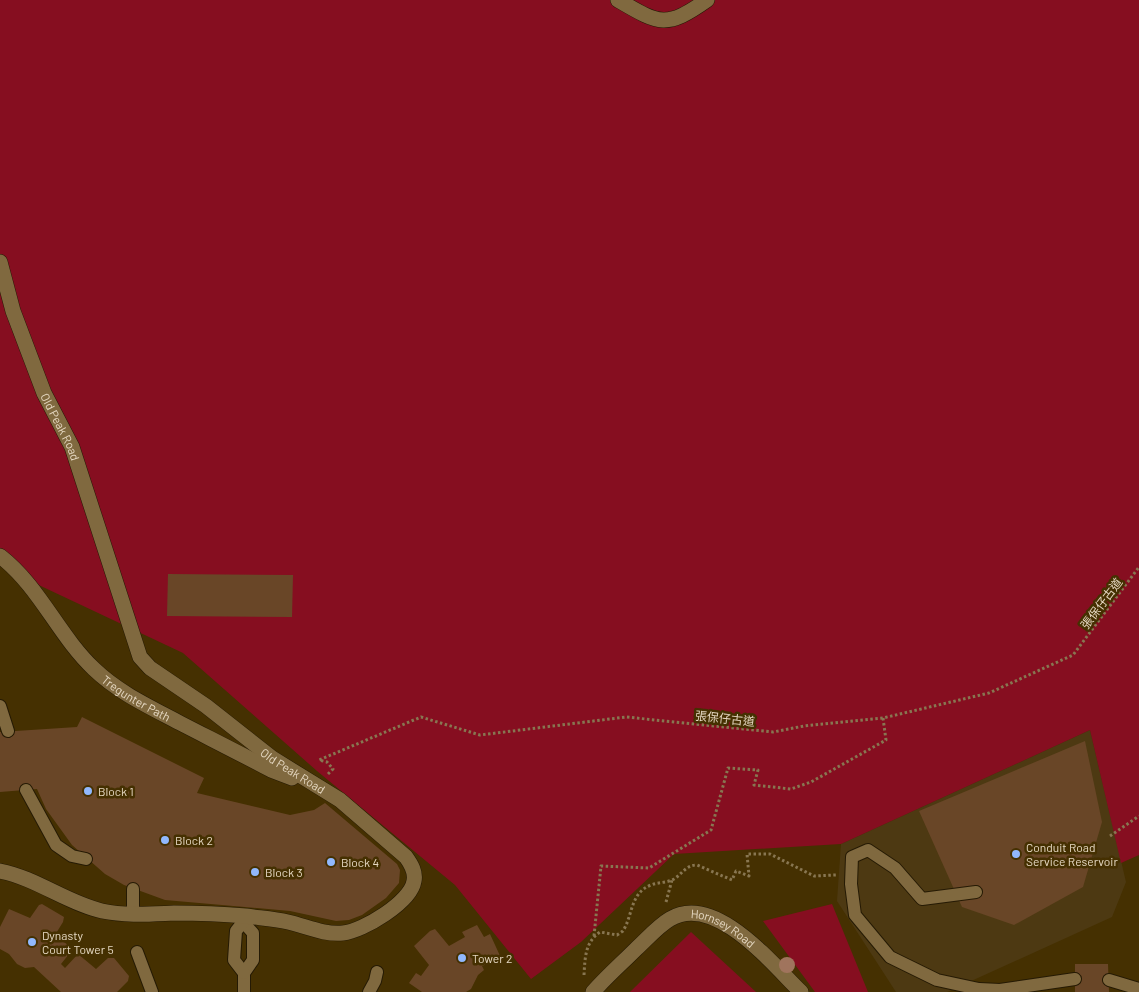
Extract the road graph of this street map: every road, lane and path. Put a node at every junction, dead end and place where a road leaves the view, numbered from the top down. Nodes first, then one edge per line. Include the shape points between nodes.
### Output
1 (618, 0) edge
2 (707, 0) edge
3 (0, 262) edge
4 (0, 556) edge
5 (1139, 567) edge
6 (0, 706) edge
7 (882, 718) junction
8 (8, 731) dead end
9 (315, 787) junction
10 (26, 790) dead end
11 (1139, 816) edge
12 (1110, 836) dead end
13 (86, 859) dead end
14 (0, 871) edge
15 (851, 874) junction
16 (134, 889) dead end
17 (976, 892) dead end
18 (133, 915) junction
19 (243, 919) junction
20 (594, 936) junction
21 (137, 952) dead end
22 (377, 972) dead end
23 (244, 973) junction
24 (1076, 979) dead end
25 (1109, 980) dead end
26 (589, 986) edge
27 (1139, 989) edge
28 (152, 992) edge
29 (244, 992) edge
30 (369, 992) edge
31 (801, 992) edge

1 - 2 street via 654,20 666,22
3 - 9 street, Old Peak Road via 44,393 72,447 140,657 150,668
4 - 9 street, Tregunter Path via 26,579 100,675 121,690 271,770
5 - 7 path, 張保仔古道 via 1072,655 989,693
6 - 8 lane
7 - 9 path, 張保仔古道 via 773,732 626,717 480,735 421,717 319,760 327,762 333,769
7 - 20 path via 886,740 811,782 791,789 754,785 758,770 728,768 712,830 649,868 601,866
9 - 19 street, Old Peak Road via 340,800 406,856 414,873 412,887 383,916 350,932 328,932 288,922
10 - 13 lane via 56,845 72,856
11 - 12 path
14 - 18 street, Old Peak Road via 94,909
15 - 17 lane via 852,857 868,850 895,868 922,899
15 - 20 path via 814,876 770,854 747,854 749,876 736,871 732,880 692,865 672,880 650,885 640,892 623,931 617,935 600,932
15 - 24 lane via 855,916 890,957 937,980 1000,990
16 - 18 lane
18 - 19 street, Old Peak Road via 188,913
19 - 23 lane via 236,931 234,960
19 - 23 lane via 253,933 253,960
20 - 26 path via 586,953
21 - 28 lane
22 - 30 lane
23 - 29 lane
25 - 27 lane
26 - 31 street, Hornsey Road via 662,925 680,914 692,914 719,920 734,929

